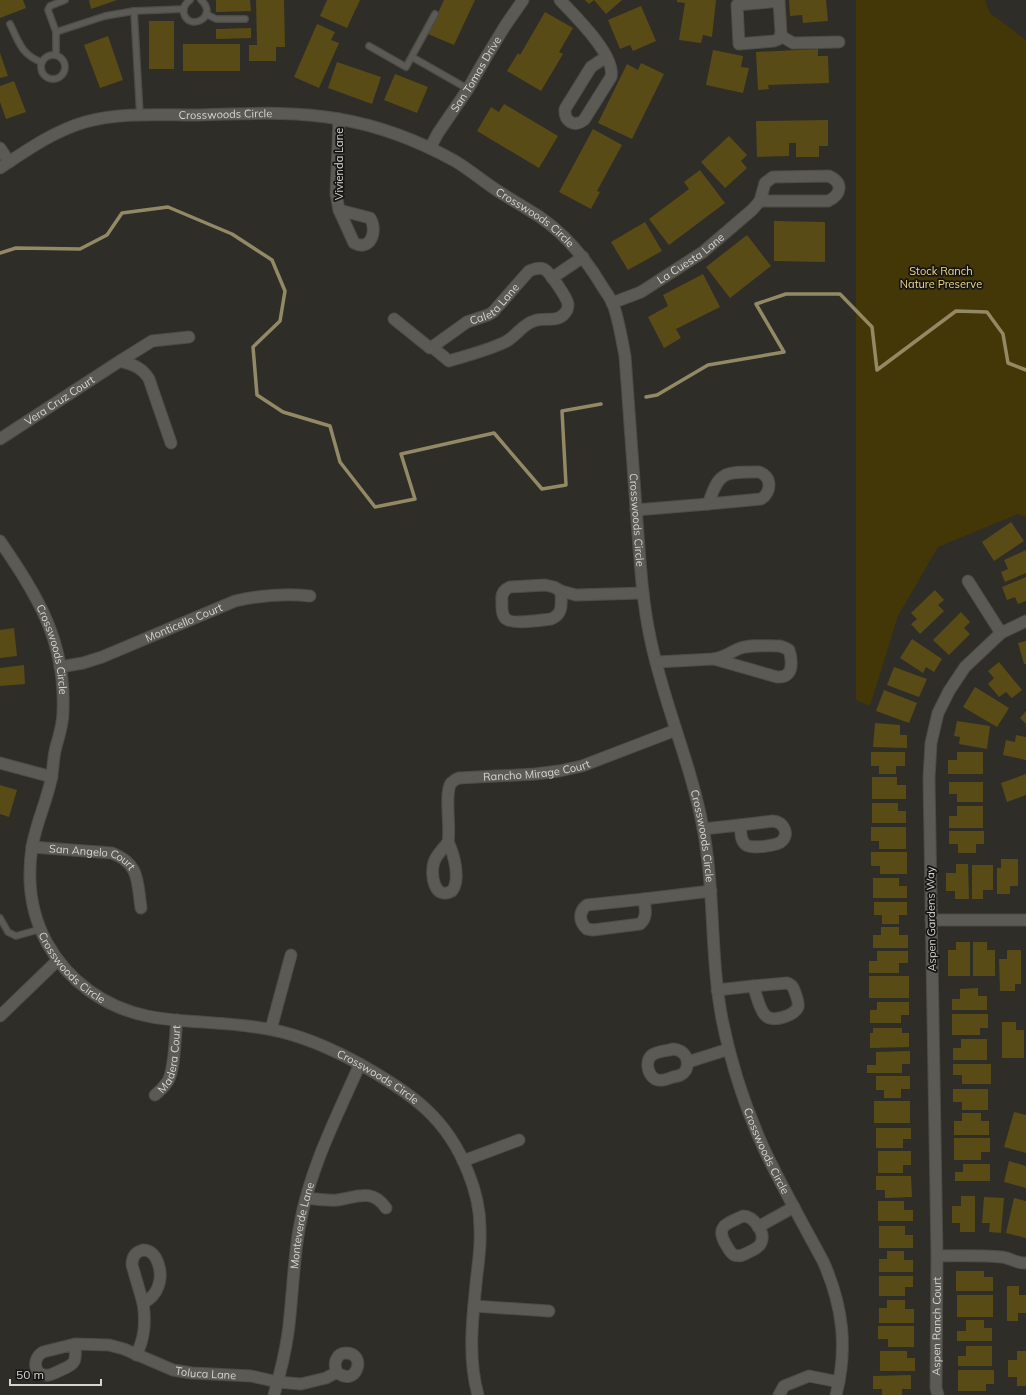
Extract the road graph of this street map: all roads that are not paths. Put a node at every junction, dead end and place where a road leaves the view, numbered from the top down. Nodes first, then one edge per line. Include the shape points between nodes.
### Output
1 (65, 0) edge
2 (190, 0) edge
3 (201, 0) edge
4 (523, 0) edge
5 (560, 0) edge
6 (779, 0) edge
7 (184, 9) junction
8 (134, 11) junction
9 (206, 14) junction
10 (435, 14) dead end
11 (246, 19) dead end
12 (10, 24) dead end
13 (56, 32) junction
14 (781, 36) junction
15 (839, 42) dead end
16 (369, 46) dead end
17 (56, 54) junction
18 (412, 57) junction
19 (606, 57) junction
20 (41, 62) junction
21 (468, 90) junction
22 (140, 116) junction
23 (339, 119) junction
24 (0, 148) edge
25 (430, 148) junction
26 (5, 165) edge
27 (760, 201) junction
28 (339, 210) dead end
29 (583, 257) junction
30 (552, 278) junction
31 (612, 303) junction
32 (394, 319) dead end
33 (189, 338) dead end
34 (432, 347) junction
35 (120, 361) junction
36 (0, 439) edge
37 (171, 443) dead end
38 (708, 504) junction
39 (636, 510) junction
40 (0, 541) edge
41 (968, 581) dead end
42 (561, 590) junction
43 (643, 593) junction
44 (310, 596) dead end
45 (1026, 621) edge
46 (1001, 633) junction
47 (714, 659) junction
48 (656, 662) junction
49 (60, 667) junction
50 (676, 730) junction
51 (0, 763) edge
52 (52, 777) junction
53 (740, 825) dead end
54 (703, 829) junction
55 (448, 842) dead end
56 (32, 847) junction
57 (711, 892) junction
58 (644, 898) junction
59 (141, 908) dead end
60 (0, 918) edge
61 (931, 920) junction
62 (1026, 920) edge
63 (41, 929) junction
64 (291, 956) dead end
65 (58, 960) junction
66 (753, 986) dead end
67 (717, 990) junction
68 (0, 1016) edge
69 (177, 1020) junction
70 (271, 1029) junction
71 (729, 1049) junction
72 (688, 1062) dead end
73 (360, 1064) junction
74 (155, 1095) dead end
75 (519, 1140) dead end
76 (463, 1161) junction
77 (306, 1198) junction
78 (794, 1207) junction
79 (386, 1208) dead end
80 (758, 1227) dead end
81 (937, 1256) junction
82 (1026, 1263) edge
83 (143, 1303) dead end
84 (474, 1306) junction
85 (549, 1311) dead end
86 (76, 1344) dead end
87 (136, 1355) junction
88 (337, 1372) dead end
89 (278, 1382) junction
90 (839, 1382) junction
91 (274, 1395) edge
92 (478, 1395) edge
93 (779, 1395) edge
94 (836, 1395) edge
95 (938, 1395) edge

1 - 13 lane via 50,6 48,10
2 - 7 lane
3 - 9 lane via 205,3
4 - 21 street, San Tomas Drive
5 - 19 street via 596,39
6 - 14 street
6 - 14 street via 737,5 739,44 774,41
7 - 8 lane
7 - 9 lane via 184,15 193,22 199,22
8 - 13 lane via 105,16
8 - 22 lane
9 - 11 lane via 216,19
10 - 18 lane
12 - 20 lane via 25,53
13 - 17 lane
14 - 15 street via 793,43
16 - 18 lane via 406,68
17 - 20 lane via 50,54
17 - 20 lane via 65,64 65,71 61,76 48,79 40,68
18 - 21 lane
19 - 19 street via 611,67 611,77 584,120 572,123 567,119 565,109 590,67
21 - 25 street, San Tomas Drive
22 - 23 street, Crosswoods Circle via 307,114
22 - 26 street, Crosswoods Circle via 99,119 72,126 48,137
23 - 25 street, Crosswoods Circle via 396,133
23 - 28 street, Vivienda Lane via 336,194
24 - 26 street
25 - 29 street, Crosswoods Circle via 540,217 557,230
27 - 27 street, La Cuesta Lane via 765,183 773,177 829,176 838,184 838,194 828,201
27 - 31 street, La Cuesta Lane via 703,252 641,292
29 - 30 street
29 - 31 street, Crosswoods Circle
30 - 34 street, Caleta Lane via 544,269 534,269 488,316 467,322
30 - 34 street, Caleta Lane via 568,304 565,314 560,318 532,321 500,345 449,361
31 - 39 street, Crosswoods Circle via 625,356
32 - 34 street, Caleta Lane
33 - 35 street, Vera Cruz Court via 152,340
35 - 36 street, Vera Cruz Court
35 - 37 street via 137,366 145,372
38 - 38 street via 761,499 768,492 769,480 766,475 759,472 724,476 718,482
38 - 39 street
39 - 43 street, Crosswoods Circle
40 - 49 street, Crosswoods Circle via 40,605 49,626
41 - 46 street
42 - 42 street via 545,586 510,587 502,593 502,613 512,622 556,618 562,607
42 - 43 street via 576,595
43 - 48 street, Crosswoods Circle
44 - 49 street, Monticello Court via 255,596 102,657
45 - 46 street, Aspen Gardens Way
46 - 61 street, Aspen Gardens Way via 965,667 938,713 931,743 929,778
47 - 47 street via 747,647 780,646 789,650 792,666 787,676 782,678
47 - 48 street
48 - 50 street, Crosswoods Circle
49 - 52 street, Crosswoods Circle via 62,725 55,750
50 - 54 street, Crosswoods Circle via 696,792
50 - 55 street, Rancho Mirage Court via 582,766 559,771 459,778 451,784 448,792
51 - 52 street
52 - 56 street, Crosswoods Circle
53 - 54 street
54 - 57 street, Crosswoods Circle
56 - 59 street, San Angelo Court via 112,853 121,856 134,868
56 - 63 street, Crosswoods Circle via 31,892
57 - 58 street
57 - 67 street, Crosswoods Circle
58 - 58 street via 646,916 640,924 593,930 587,929 581,921 580,914 587,905
60 - 63 lane via 8,932 16,936
61 - 62 street
61 - 81 street, Aspen Gardens Way
63 - 65 street, Crosswoods Circle
64 - 70 street
65 - 68 street
65 - 69 street, Crosswoods Circle via 78,982 102,1000 130,1012
66 - 67 street
67 - 71 street, Crosswoods Circle
69 - 70 street, Crosswoods Circle
69 - 74 street, Madera Court via 171,1070 162,1090
70 - 73 street, Crosswoods Circle via 318,1044
71 - 72 street
71 - 78 street, Crosswoods Circle via 749,1114
73 - 76 street, Crosswoods Circle via 406,1091 420,1103 446,1131
73 - 77 street, Monteverde Lane via 316,1166
75 - 76 street
76 - 84 street, Crosswoods Circle via 474,1190 480,1227
77 - 79 street via 336,1200 368,1195
77 - 89 street, Monteverde Lane via 294,1258 288,1332
78 - 80 street
78 - 90 street, Crosswoods Circle via 828,1273 839,1307 843,1356
81 - 82 street via 983,1255
81 - 95 street, Aspen Ranch Court
83 - 87 street via 145,1327 142,1344
84 - 85 street
84 - 92 street, Crosswoods Circle via 471,1352
86 - 87 street, Toluca Lane via 109,1345
87 - 89 street, Toluca Lane via 173,1370 251,1376
88 - 89 street, Toluca Lane via 326,1378 302,1384
89 - 91 street, Monteverde Lane
90 - 93 street via 809,1376 784,1386
90 - 94 street, Crosswoods Circle

